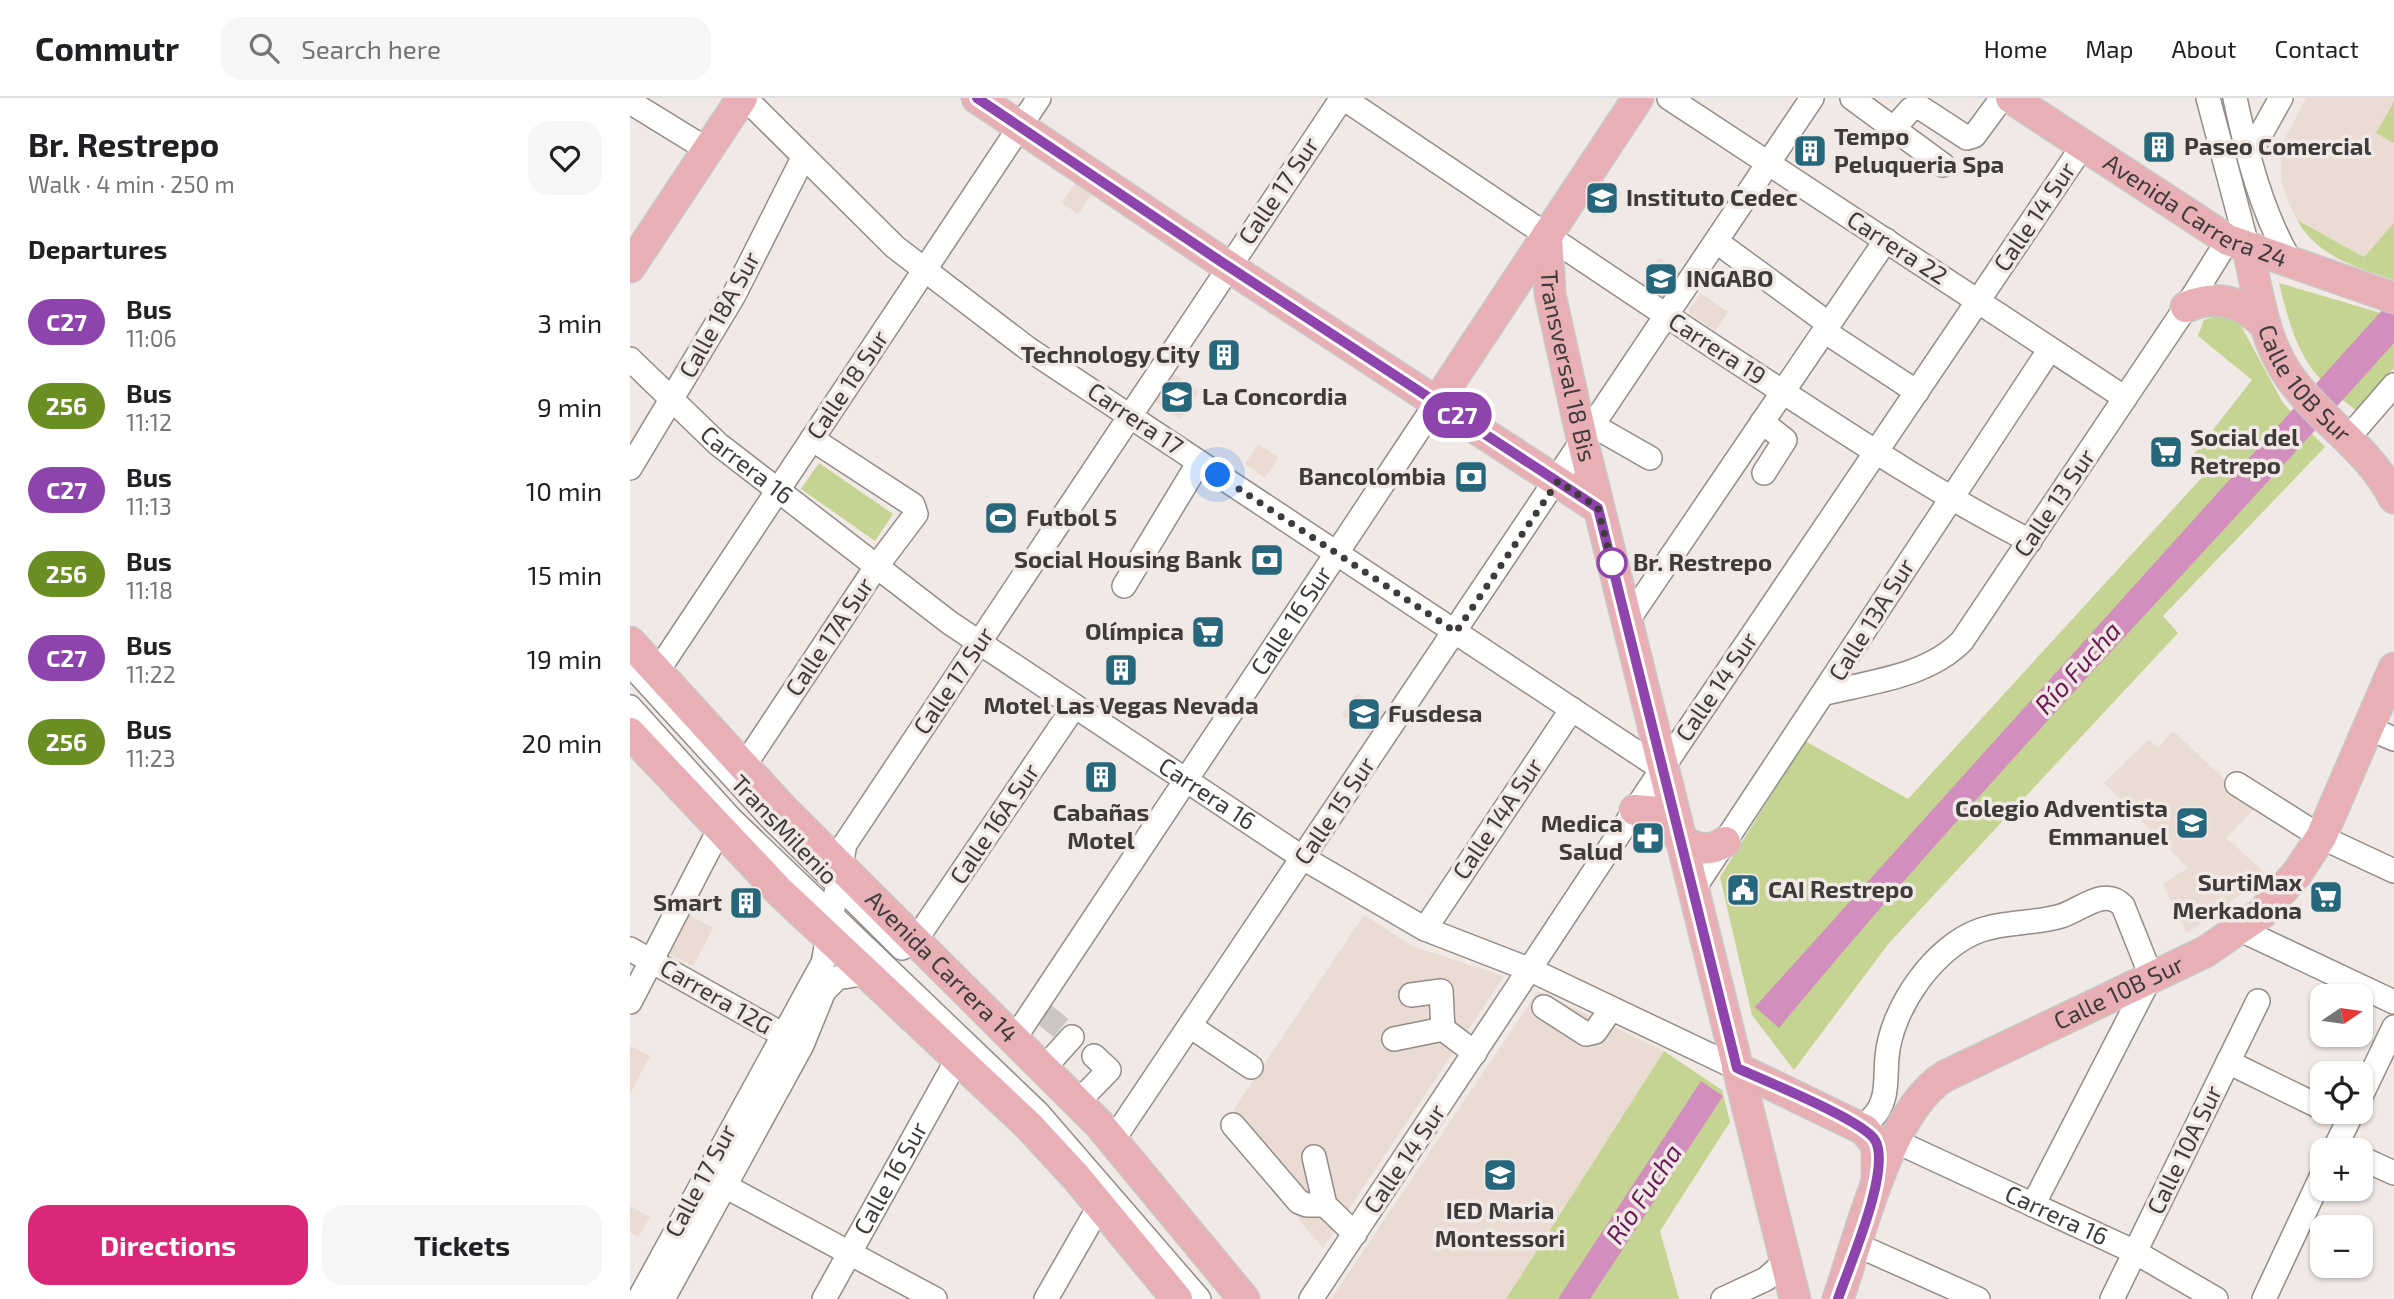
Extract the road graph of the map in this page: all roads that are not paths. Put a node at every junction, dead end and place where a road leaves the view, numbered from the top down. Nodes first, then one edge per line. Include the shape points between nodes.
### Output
1 (743, 98) edge
2 (977, 98) edge
3 (1039, 98) edge
4 (1342, 98) edge
5 (1638, 98) edge
6 (1670, 98) edge
7 (1812, 98) edge
8 (1852, 98) edge
9 (2002, 98) edge
10 (2011, 98) edge
11 (2208, 98) edge
12 (2235, 98) edge
13 (2281, 98) edge
14 (630, 102) edge
15 (1020, 127) junction
16 (1894, 128) junction
17 (2082, 147) junction
18 (708, 150) junction
19 (2249, 155) junction
20 (803, 158) junction
21 (1769, 163) junction
22 (1944, 165) dead end
23 (1547, 235) junction
24 (1886, 240) junction
25 (1717, 242) junction
26 (2238, 244) junction
27 (2292, 264) junction
28 (630, 267) edge
29 (1229, 267) junction
30 (924, 272) junction
31 (2381, 293) edge
32 (1978, 301) junction
33 (2186, 307) junction
34 (1667, 317) junction
35 (2265, 325) junction
36 (1826, 328) junction
37 (2050, 349) junction
38 (630, 359) edge
39 (2394, 385) edge
40 (1783, 392) junction
41 (1917, 392) junction
42 (2125, 398) junction
43 (671, 401) junction
44 (1437, 402) junction
45 (1130, 416) junction
46 (1762, 422) junction
47 (2339, 429) junction
48 (1588, 434) junction
49 (812, 439) junction
50 (1876, 452) junction
51 (2382, 454) edge
52 (1650, 458) dead end
53 (1199, 463) junction
54 (630, 468) edge
55 (1764, 473) dead end
56 (1558, 481) junction
57 (778, 491) junction
58 (2394, 498) edge
59 (1948, 499) junction
60 (1598, 508) junction
61 (2030, 541) junction
62 (1336, 553) junction
63 (876, 567) junction
64 (1124, 586) dead end
65 (1626, 622) junction
66 (1456, 632) junction
67 (630, 642) edge
68 (979, 643) junction
69 (644, 668) edge
70 (2394, 668) edge
71 (1825, 693) junction
72 (630, 707) edge
73 (1074, 707) junction
74 (1572, 709) junction
75 (630, 733) edge
76 (2382, 734) edge
77 (744, 766) junction
78 (1662, 769) junction
79 (1185, 782) junction
80 (2237, 784) dead end
81 (1636, 810) junction
82 (1677, 829) junction
83 (719, 830) junction
84 (2321, 837) junction
85 (1724, 842) junction
86 (1303, 858) junction
87 (2394, 871) edge
88 (838, 875) junction
89 (1693, 890) junction
90 (830, 927) junction
91 (1425, 929) junction
92 (2241, 930) junction
93 (915, 941) junction
94 (630, 949) edge
95 (652, 961) junction
96 (1531, 970) junction
97 (867, 973) junction
98 (2151, 976) junction
99 (1411, 995) dead end
100 (2258, 1001) dead end
101 (630, 1002) edge
102 (2394, 1002) edge
103 (1544, 1007) dead end
104 (1611, 1009) junction
105 (1190, 1026) junction
106 (2394, 1027) edge
107 (1443, 1029) junction
108 (1064, 1030) junction
109 (1014, 1039) junction
110 (1394, 1039) dead end
111 (792, 1040) junction
112 (1475, 1053) junction
113 (958, 1058) junction
114 (2228, 1062) junction
115 (1251, 1067) dead end
116 (1044, 1068) junction
117 (1737, 1068) junction
118 (2373, 1071) edge
119 (1885, 1078) junction
120 (1924, 1091) junction
121 (1078, 1102) junction
122 (2310, 1102) edge
123 (1861, 1119) junction
124 (1233, 1125) dead end
125 (1113, 1140) junction
126 (1894, 1140) junction
127 (1314, 1157) dead end
128 (2373, 1163) edge
129 (2394, 1173) edge
130 (724, 1186) junction
131 (1874, 1195) junction
132 (2311, 1201) edge
133 (1100, 1205) junction
134 (1325, 1205) junction
135 (2033, 1205) junction
136 (1355, 1234) junction
137 (1857, 1245) junction
138 (2135, 1252) junction
139 (849, 1253) junction
140 (1786, 1261) junction
141 (1753, 1293) edge
142 (648, 1294) edge
143 (2268, 1298) edge
144 (824, 1299) edge
145 (935, 1299) edge
146 (1046, 1299) edge
147 (1177, 1299) edge
148 (1199, 1299) edge
149 (1227, 1299) edge
150 (1244, 1299) edge
151 (1311, 1299) edge
152 (1723, 1299) edge
153 (1795, 1299) edge
154 (1838, 1299) edge
155 (1978, 1299) edge
156 (2112, 1299) edge
157 (2216, 1299) edge

1 - 18 main road
1 - 20 street, Carrera 17
2 - 15 main road
3 - 15 street, Calle 18 Sur
4 - 23 street, Carrera 19
4 - 29 street, Calle 17 Sur
5 - 23 main road, Calle 16 Sur
6 - 21 street, Carrera 22
7 - 21 street, Calle 15 Sur
8 - 16 street
9 - 16 street via 1974,136 1967,138 1921,108 1911,109
10 - 17 main road, Avenida Carrera 24
11 - 26 street
12 - 19 street
13 - 19 street
14 - 18 street
15 - 29 main road
15 - 30 street, Calle 18 Sur
16 - 22 street
17 - 26 main road, Avenida Carrera 24
17 - 32 street, Calle 14 Sur
18 - 28 main road
19 - 27 street
20 - 30 street, Carrera 17
20 - 43 street, Calle 18A Sur via 734,295
21 - 24 street, Carrera 22
21 - 25 street, Calle 15 Sur
23 - 34 street, Carrera 19
23 - 44 main road, Calle 16 Sur
23 - 48 main road, Transversal 18 Bis via 1550,294
24 - 32 street, Carrera 22
24 - 36 street
25 - 34 street, Calle 15 Sur
25 - 36 street
26 - 27 main road, Avenida Carrera 24
26 - 33 street, Calle 13 Sur
26 - 35 main road, Calle 10B Sur
27 - 31 main road, Avenida Carrera 24
29 - 44 main road
29 - 45 street, Calle 17 Sur
30 - 45 street, Carrera 17
30 - 49 street, Calle 18 Sur
32 - 37 street, Carrera 22
32 - 41 street, Calle 14 Sur
33 - 35 main road via 2222,300 2239,304
33 - 42 street, Calle 13 Sur
34 - 40 street, Carrera 19
34 - 48 street, Calle 15 Sur
35 - 47 main road, Calle 10B Sur via 2279,361
36 - 40 street
36 - 41 street
37 - 42 street, Carrera 22
37 - 59 street, Calle 13A Sur
38 - 43 street, Carrera 16
39 - 47 street
40 - 46 street
40 - 50 street, Carrera 19
41 - 50 street, Calle 14 Sur
42 - 61 street, Calle 13 Sur
43 - 54 street, Calle 18A Sur
43 - 57 street, Carrera 16
44 - 56 main road
44 - 62 street, Calle 16 Sur
45 - 53 street, Carrera 17
45 - 68 street, Calle 17 Sur
46 - 55 street via 1785,440
46 - 65 street
47 - 51 main road, Calle 10B Sur
48 - 52 street
48 - 56 street, Calle 15 Sur
48 - 60 main road, Transversal 18 Bis
49 - 57 street, Calle 18 Sur
49 - 63 street, Calle 17A Sur via 913,505 916,514
50 - 59 street, Carrera 19
50 - 78 street, Calle 14 Sur
51 - 58 main road, Calle 10B Sur
53 - 62 street, Carrera 17
53 - 64 street
56 - 60 main road
56 - 66 street, Calle 15 Sur
57 - 63 street, Carrera 16
57 - 69 street, Calle 18 Sur
59 - 61 street, Carrera 19
59 - 71 street, Calle 13A Sur
60 - 65 main road, Transversal 18 Bis
61 - 71 street, Calle 13 Sur via 1955,649 1914,671
62 - 66 street, Carrera 17
62 - 79 street, Calle 16 Sur
63 - 68 street, Carrera 16
63 - 77 street, Calle 17A Sur
65 - 78 main road, Transversal 18 Bis
66 - 74 street, Carrera 17
66 - 86 street, Calle 15 Sur
67 - 69 main road, Avenida Carrera 14
68 - 73 street, Carrera 16
68 - 88 street, Calle 17 Sur via 845,844
69 - 77 main road, Avenida Carrera 14
69 - 88 street, TransMilenio via 770,817
70 - 76 main road, Calle 10B Sur
71 - 85 street, Calle 13A Sur
72 - 90 street, TransMilenio
73 - 79 street, Carrera 16
73 - 93 street, Calle 16A Sur
74 - 78 street, Carrera 17
74 - 91 street, Calle 14A Sur
75 - 83 main road
76 - 84 main road, Calle 10B Sur
77 - 88 main road, Avenida Carrera 14
78 - 81 street, Calle 14 Sur
78 - 82 main road, Transversal 18 Bis
79 - 86 street, Carrera 16
79 - 108 street, Calle 16 Sur
80 - 84 street
81 - 82 main road via 1654,811
81 - 96 street, Calle 14 Sur
82 - 85 main road via 1701,849
82 - 89 main road, Transversal 18 Bis
83 - 90 main road
83 - 95 street
84 - 87 street
84 - 92 main road, Calle 10B Sur via 2282,892
85 - 89 street, Calle 13A Sur
86 - 91 street, Carrera 16
86 - 105 street, Calle 15 Sur
88 - 90 street, Calle 17 Sur
88 - 93 main road, Avenida Carrera 14
88 - 149 street, TransMilenio via 1063,1101
89 - 117 main road, Transversal 18 Bis
90 - 97 main road
90 - 111 street, Calle 17 Sur via 823,963
90 - 148 street, TransMilenio via 1038,1113
91 - 96 street, Carrera 16
92 - 98 main road, Calle 10B Sur
92 - 102 street
93 - 109 main road, Avenida Carrera 14
94 - 95 street, Carrera 12G
95 - 101 street
95 - 111 street, Carrera 12G
96 - 104 street, Carrera 16
96 - 112 street, Calle 14 Sur
97 - 111 street, Calle 17 Sur via 845,975 830,983
97 - 113 main road
98 - 119 street via 2123,906 2113,898 2102,898 2057,918 1981,930 1955,944 1906,998 1893,1029
98 - 120 main road, Calle 10B Sur via 1952,1072
98 - 135 street
99 - 107 street via 1441,991
100 - 114 street, Calle 10A Sur
103 - 104 street via 1586,1034 1595,1032
104 - 117 street, Carrera 16
105 - 115 street
105 - 125 street, Calle 15 Sur
106 - 118 street
107 - 110 street
107 - 112 street
108 - 109 street, Calle 16 Sur
108 - 116 street
108 - 121 street via 1108,1070
109 - 116 main road, Avenida Carrera 14
111 - 130 street, Calle 17 Sur
111 - 142 street, Calle 17 Sur
112 - 136 street, Calle 14 Sur
113 - 133 main road via 1037,1134
113 - 139 street, Calle 16 Sur
114 - 122 street
114 - 138 street, Calle 10A Sur
116 - 121 main road, Avenida Carrera 14
117 - 123 main road, Carrera 16
117 - 140 main road, Transversal 18 Bis
119 - 120 street via 1899,1091
119 - 123 street via 1883,1102
120 - 123 main road via 1904,1105
120 - 126 main road, Calle 10B Sur
121 - 125 main road, Avenida Carrera 14
123 - 131 main road, Carrera 16 via 1877,1146
124 - 134 street via 1299,1202
125 - 150 main road, Avenida Carrera 14
126 - 131 main road, Calle 10B Sur
126 - 135 street, Carrera 16
127 - 134 street
128 - 129 street
130 - 139 street
130 - 142 street, Calle 17 Sur
131 - 137 main road, Calle 10B Sur
132 - 143 street
133 - 146 street
133 - 147 main road
134 - 136 street
135 - 138 street, Carrera 16
136 - 151 street, Calle 14 Sur
137 - 154 main road, Calle 10B Sur
137 - 155 street
138 - 156 street, Calle 10A Sur
138 - 157 street, Carrera 16
139 - 144 street, Calle 16 Sur
139 - 145 street
140 - 141 street
140 - 153 main road, Transversal 18 Bis
141 - 152 street

